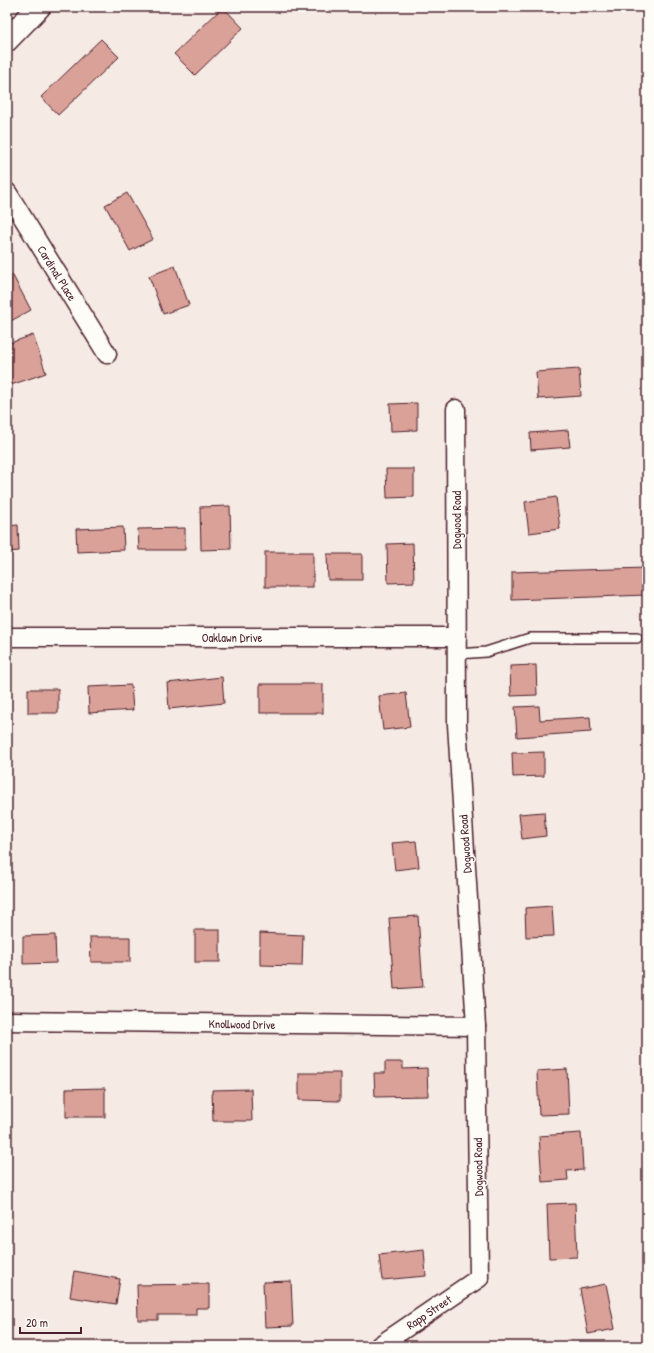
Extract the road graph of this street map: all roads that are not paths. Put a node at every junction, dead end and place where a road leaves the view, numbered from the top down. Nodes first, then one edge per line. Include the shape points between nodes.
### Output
1 (40, 7) edge
2 (7, 40) edge
3 (7, 192) edge
4 (107, 354) dead end
5 (456, 409) dead end
6 (7, 637) edge
7 (637, 638) dead end
8 (457, 645) junction
9 (7, 1021) edge
10 (476, 1026) junction
11 (479, 1278) joint
12 (379, 1346) edge

1 - 2 street
3 - 4 street, Cardinal Place
5 - 8 street, Dogwood Road
6 - 8 street, Oaklawn Drive
7 - 8 lane via 530,638 486,652
8 - 10 street, Dogwood Road via 458,732
9 - 10 street, Knollwood Drive
10 - 11 street, Dogwood Road
11 - 12 street, Rapp Street

